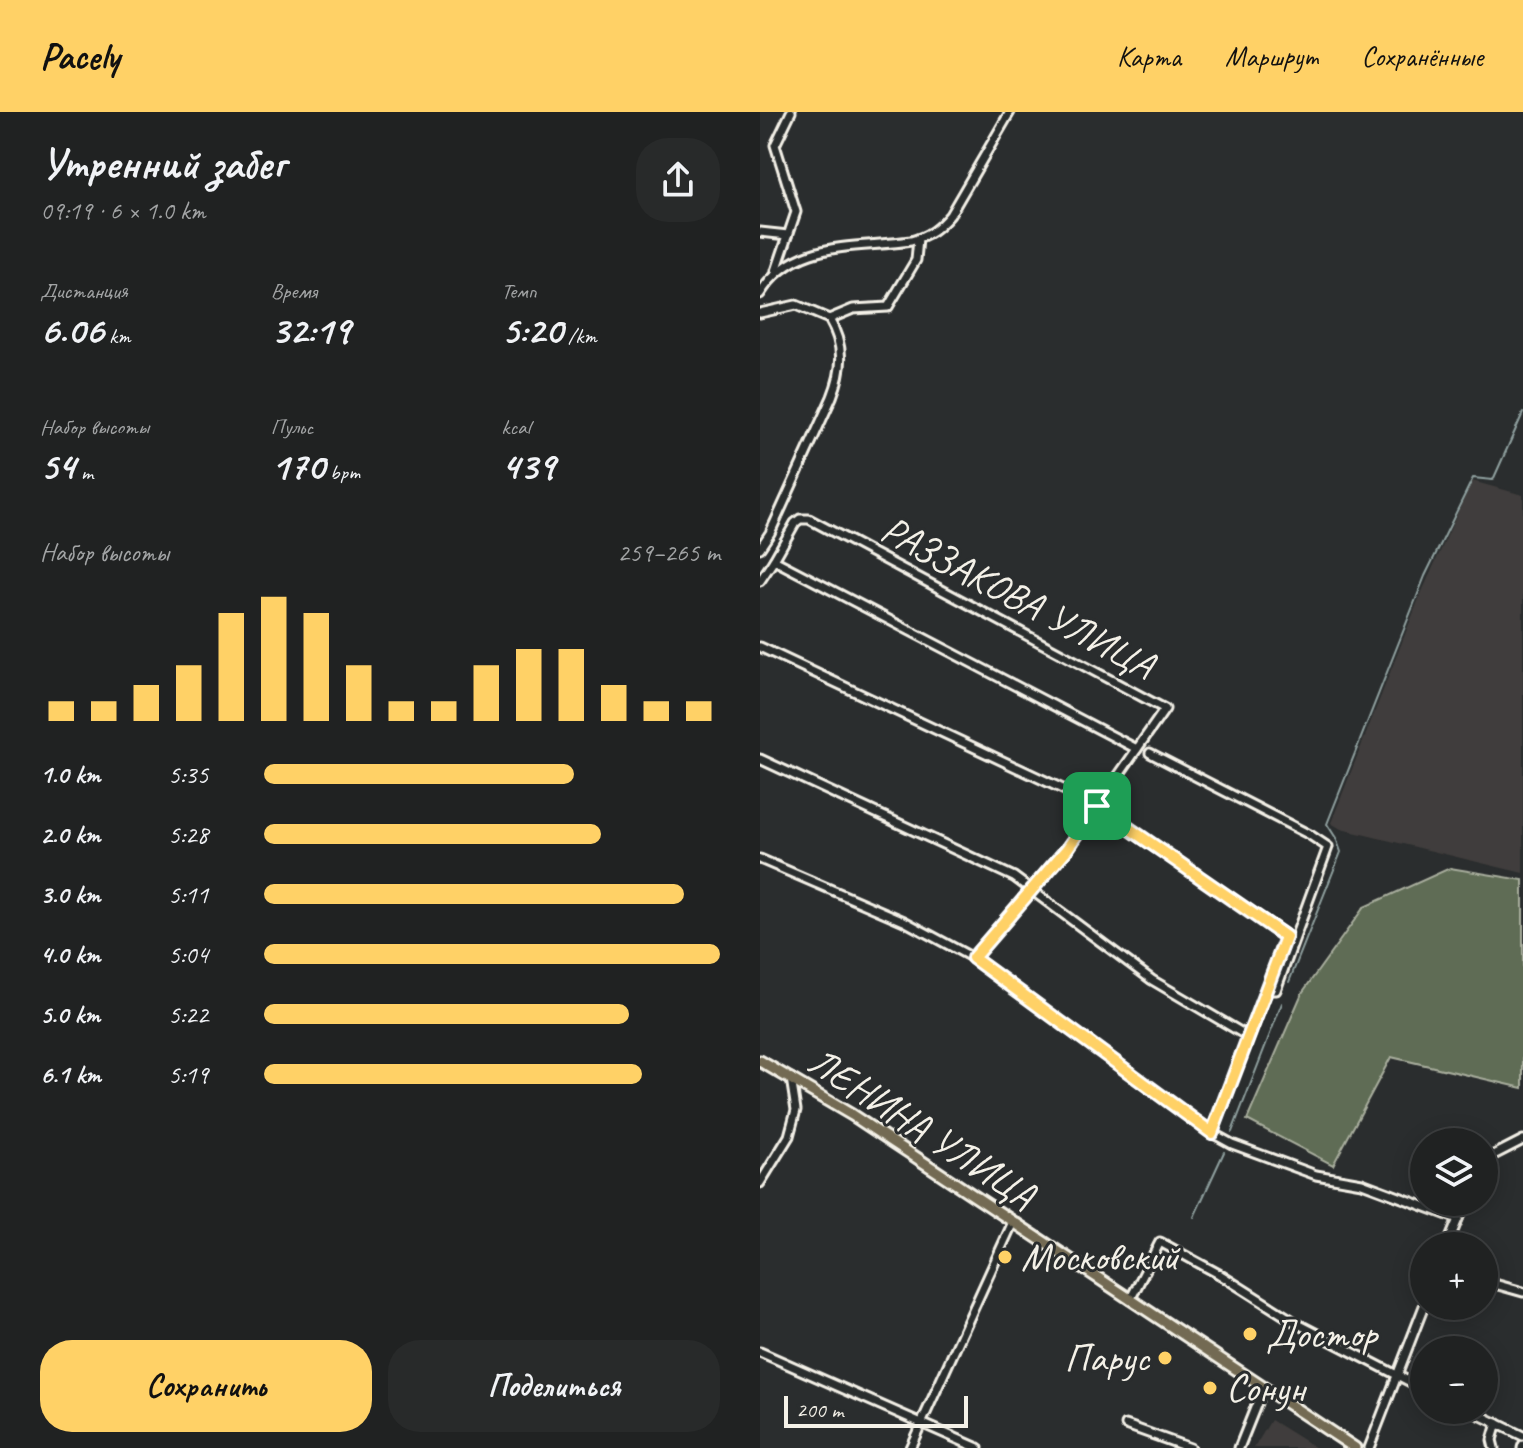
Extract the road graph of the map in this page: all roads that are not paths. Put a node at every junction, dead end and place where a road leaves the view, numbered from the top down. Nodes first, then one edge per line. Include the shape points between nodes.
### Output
1 (791, 112) edge
2 (1010, 112) edge
3 (760, 232) edge
4 (788, 235) junction
5 (918, 239) junction
6 (776, 271) junction
7 (760, 294) edge
8 (760, 313) edge
9 (829, 319) junction
10 (760, 548) edge
11 (774, 560) junction
12 (760, 581) edge
13 (760, 647) edge
14 (1137, 749) junction
15 (1150, 753) dead end
16 (760, 759) edge
17 (1097, 806) junction
18 (760, 859) edge
19 (1032, 890) junction
20 (973, 958) junction
21 (1268, 990) junction
22 (1249, 1037) junction
23 (760, 1061) edge
24 (791, 1078) junction
25 (1212, 1133) junction
26 (1522, 1141) edge
27 (1498, 1153) edge
28 (760, 1183) edge
29 (1459, 1216) edge
30 (1458, 1219) junction
31 (1013, 1222) junction
32 (1453, 1232) edge
33 (1498, 1285) edge
34 (1523, 1292) edge
35 (1130, 1300) junction
36 (1419, 1320) edge
37 (760, 1352) edge
38 (1398, 1376) junction
39 (1410, 1382) edge
40 (1263, 1388) junction
41 (921, 1423) junction
42 (1497, 1424) edge
43 (1498, 1424) edge
44 (1126, 1425) dead end
45 (1523, 1436) edge
46 (910, 1448) edge
47 (978, 1448) edge
48 (1190, 1448) edge
49 (1239, 1448) edge
50 (1355, 1448) edge
51 (1369, 1448) edge
52 (1494, 1448) edge

1 - 4 street via 775,145 796,212
2 - 5 street via 950,215
3 - 4 street
4 - 6 street
5 - 6 street via 817,251
5 - 9 street via 916,260 888,307 853,309
6 - 7 street
8 - 9 street via 796,305
9 - 10 street via 840,342 840,378
11 - 12 street
11 - 14 street, РАЗЗАКОВА УЛИЦА
11 - 14 street, РАЗЗАКОВА УЛИЦА via 795,523 809,519 1165,709
13 - 17 street
14 - 17 street, РАЗЗАКОВА УЛИЦА
15 - 21 street via 1328,847 1276,990
16 - 19 street via 959,850
17 - 19 street, РАЗЗАКОВА УЛИЦА
17 - 21 street via 1284,934 1287,941
18 - 20 street via 904,921
19 - 20 street, РАЗЗАКОВА УЛИЦА
19 - 22 street via 1152,980
20 - 25 street
21 - 22 street
22 - 25 street
23 - 24 main road, ЛЕНИНА УЛИЦА
24 - 28 street via 793,1123
24 - 31 main road, ЛЕНИНА УЛИЦА
25 - 30 street via 1316,1175 1362,1183
26 - 27 street
29 - 30 street
30 - 32 street
31 - 35 main road, ЛЕНИНА УЛИЦА
31 - 41 street
33 - 34 street
35 - 38 street via 1160,1242
35 - 40 main road, ЛЕНИНА УЛИЦА
36 - 38 street
37 - 41 street
38 - 39 street
38 - 51 street
40 - 49 street
40 - 50 main road, ЛЕНИНА УЛИЦА
41 - 46 street
41 - 47 street
42 - 52 street
43 - 45 street
44 - 48 street

